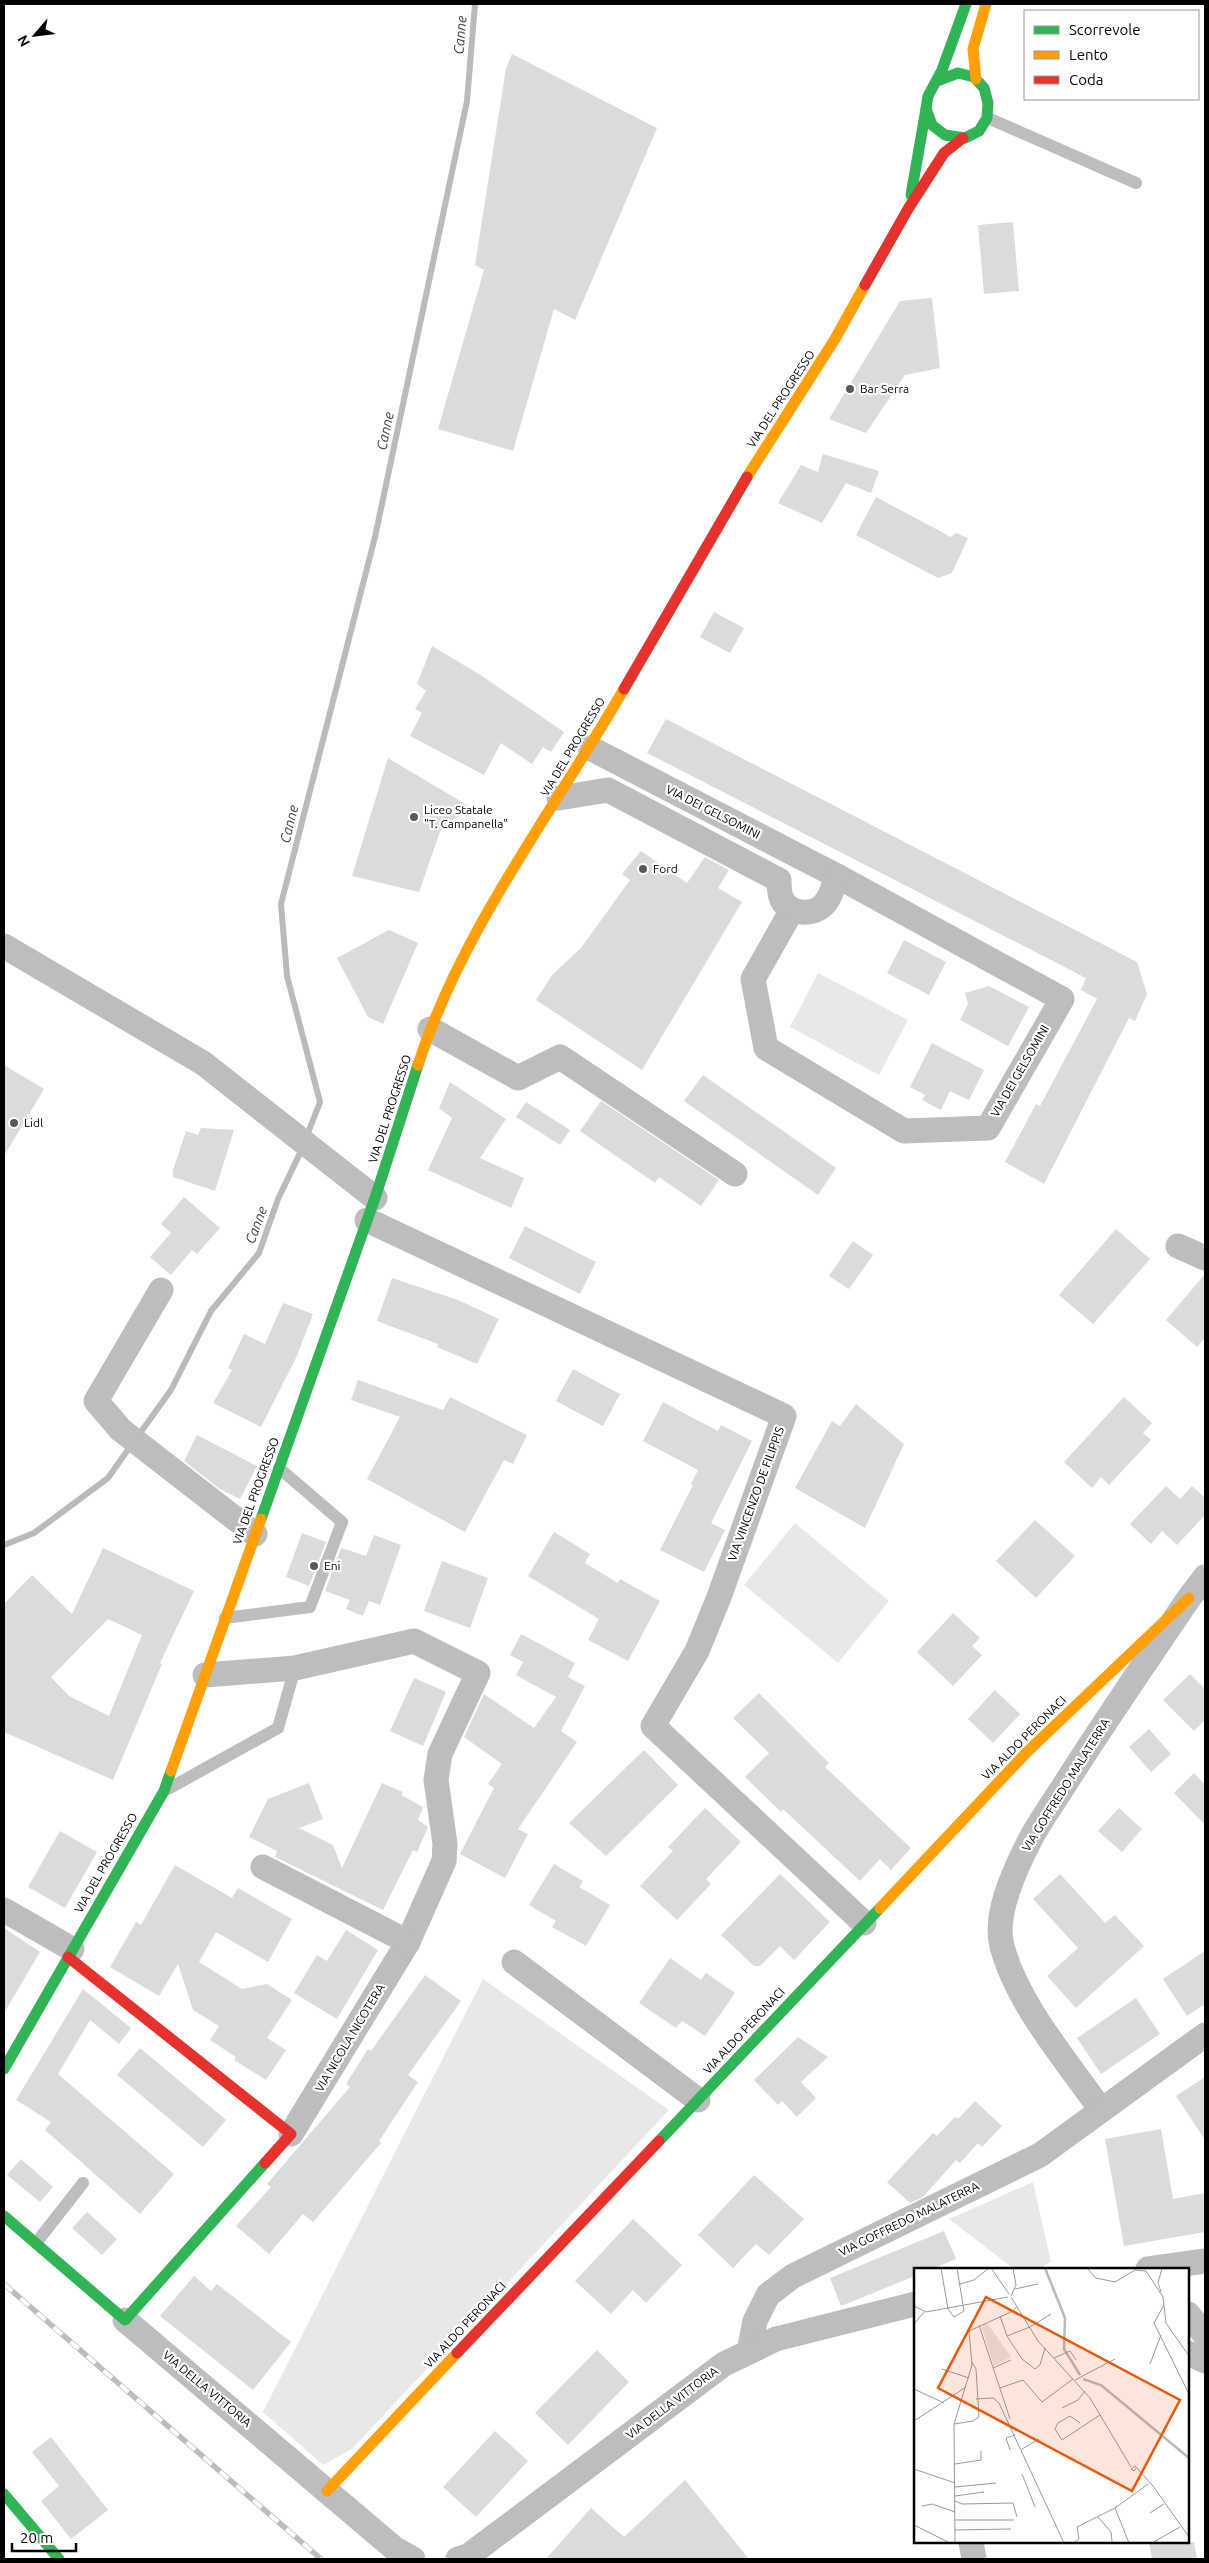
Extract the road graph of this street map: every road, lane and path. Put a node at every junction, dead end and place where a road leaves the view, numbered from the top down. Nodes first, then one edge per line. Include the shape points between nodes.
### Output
1 (966, 4) edge
2 (986, 4) edge
3 (976, 79) junction
4 (937, 81) junction
5 (926, 109) junction
6 (988, 118) junction
7 (964, 138) junction
8 (1136, 183) dead end
9 (908, 209) junction
10 (597, 752) junction
11 (608, 790) junction
12 (559, 798) junction
13 (836, 876) junction
14 (792, 910) junction
15 (4, 946) edge
16 (430, 1029) junction
17 (735, 1174) dead end
18 (371, 1209) junction
19 (1178, 1246) dead end
20 (1205, 1258) edge
21 (161, 1290) dead end
22 (279, 1468) junction
23 (255, 1534) junction
24 (1205, 1577) edge
25 (1189, 1598) junction
26 (225, 1618) junction
27 (295, 1668) junction
28 (205, 1675) junction
29 (164, 1791) junction
30 (264, 1867) dead end
31 (4, 1910) edge
32 (864, 1923) junction
33 (408, 1942) junction
34 (70, 1953) junction
35 (514, 1962) dead end
36 (1205, 2035) edge
37 (4, 2069) edge
38 (698, 2100) junction
39 (1101, 2110) junction
40 (291, 2134) junction
41 (83, 2183) dead end
42 (4, 2216) edge
43 (36, 2243) junction
44 (1205, 2261) edge
45 (1155, 2268) edge
46 (914, 2304) edge
47 (1189, 2315) edge
48 (125, 2320) junction
49 (1205, 2335) edge
50 (749, 2352) junction
51 (1189, 2353) edge
52 (1205, 2361) edge
53 (327, 2491) junction
54 (4, 2494) edge
55 (971, 2543) edge
56 (59, 2559) edge
57 (413, 2559) edge
58 (458, 2559) edge
59 (974, 2559) edge

1 - 4 street
2 - 3 street via 974,38 972,61
3 - 4 street via 956,74
3 - 6 street via 989,97
4 - 5 street via 928,94
5 - 7 street via 928,119 938,131 953,138
5 - 9 street
6 - 7 street via 978,131
6 - 8 lane
7 - 9 street via 944,153
9 - 10 street, VIA DEL PROGRESSO via 836,340 752,468
10 - 11 lane
10 - 12 street, VIA DEL PROGRESSO
10 - 13 street, VIA DEI GELSOMINI
11 - 12 street
11 - 14 street via 779,880 783,901
12 - 16 street, VIA DEL PROGRESSO via 469,943
13 - 14 street via 826,903 816,911
13 - 14 street, VIA DEI GELSOMINI via 1062,999 988,1128 904,1131 766,1048 753,979
15 - 18 street via 203,1063 342,1173
16 - 17 street via 518,1078 560,1057
16 - 18 street, VIA DEL PROGRESSO
18 - 22 street, VIA DEL PROGRESSO
18 - 32 street, VIA VINCENZO DE FILIPPIS via 784,1416 697,1651 654,1726
19 - 20 street
21 - 23 street via 96,1401 121,1430
22 - 23 street, VIA DEL PROGRESSO
22 - 26 lane via 342,1522 310,1607
23 - 26 street, VIA DEL PROGRESSO
24 - 25 street, VIA GOFFREDO MALATERRA
25 - 32 street, VIA ALDO PERONACI via 1028,1752
25 - 39 street, VIA GOFFREDO MALATERRA via 1026,1846 1006,1894 1002,1916 1001,1944 1011,1972 1039,2022
26 - 28 street, VIA DEL PROGRESSO
27 - 28 street
27 - 29 lane via 278,1728
27 - 33 street, VIA NICOLA NICOTERA via 414,1641 478,1673 440,1754 436,1780 445,1844 444,1861
28 - 29 street, VIA DEL PROGRESSO
29 - 34 street, VIA DEL PROGRESSO
30 - 33 street
31 - 34 street
32 - 38 street, VIA ALDO PERONACI
33 - 40 street, VIA NICOLA NICOTERA
34 - 37 street, VIA DEL PROGRESSO
34 - 40 street
35 - 38 street
36 - 39 street, VIA GOFFREDO MALATERRA
38 - 53 street, VIA ALDO PERONACI
39 - 50 street, VIA GOFFREDO MALATERRA via 1040,2154 793,2276 768,2295 755,2321
40 - 48 street
41 - 43 lane
42 - 43 street, VIA DELLA VITTORIA
43 - 48 street, VIA DELLA VITTORIA
44 - 45 street
46 - 50 street, VIA DELLA VITTORIA via 776,2339
47 - 49 street
48 - 53 street, VIA DELLA VITTORIA
50 - 58 street, VIA DELLA VITTORIA via 724,2364 468,2556
51 - 52 street
53 - 57 street, VIA DELLA VITTORIA via 395,2549
54 - 56 street
55 - 59 street

